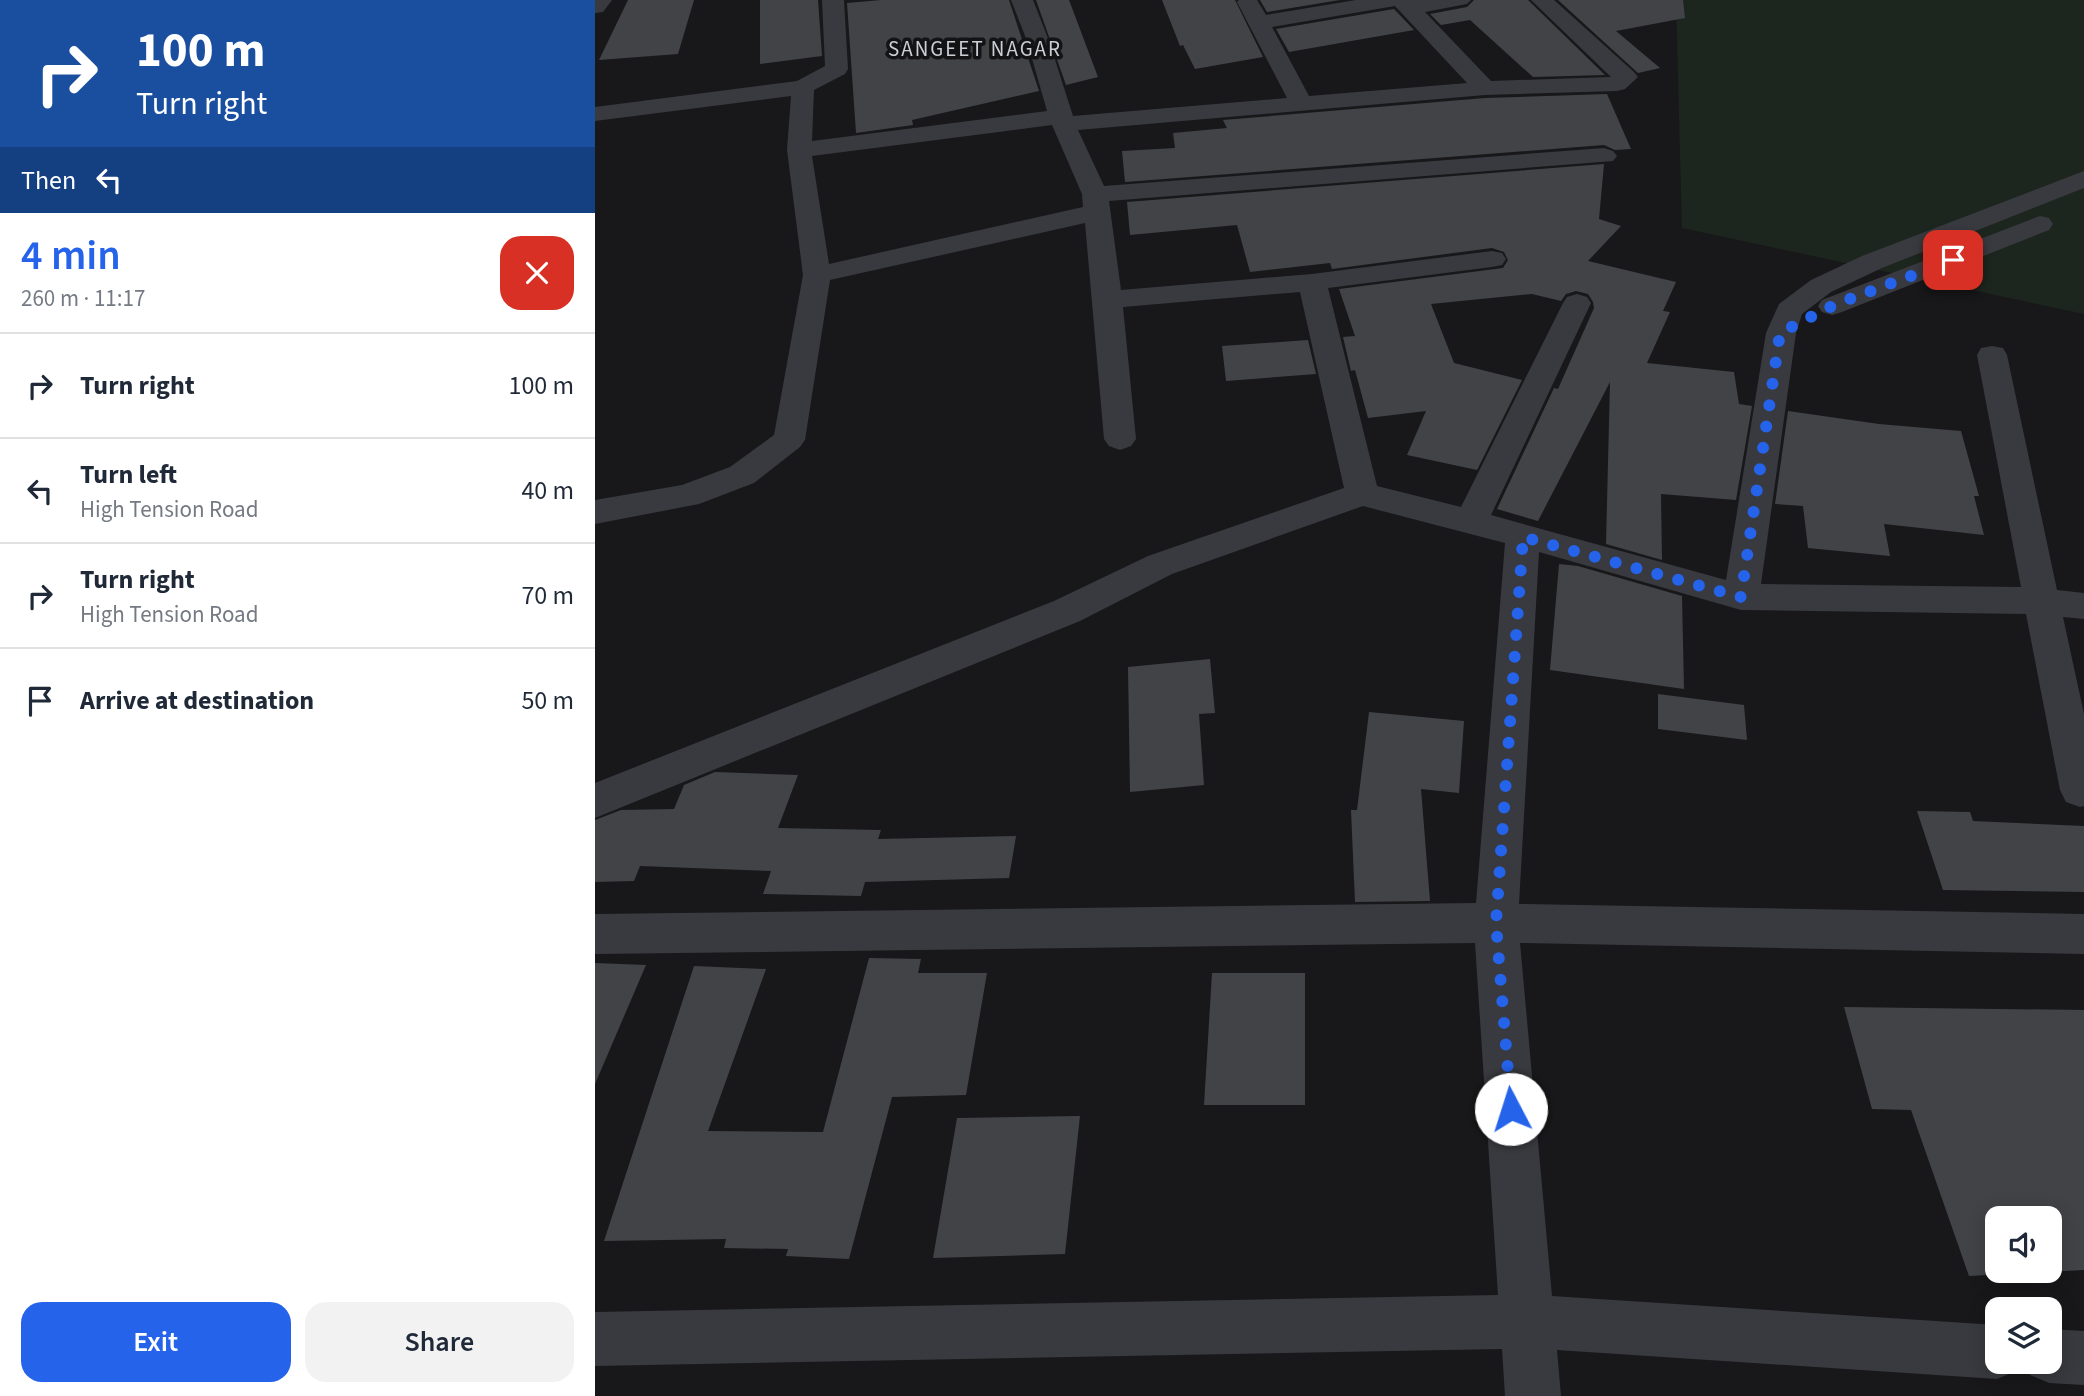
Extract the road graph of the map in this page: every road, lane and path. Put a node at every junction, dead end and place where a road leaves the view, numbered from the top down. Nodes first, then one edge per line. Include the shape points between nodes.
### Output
1 (601, 0) edge
2 (833, 0) edge
3 (1022, 0) edge
4 (1248, 0) edge
5 (1460, 0) edge
6 (1542, 0) edge
7 (1401, 3) edge
8 (595, 8) edge
9 (1259, 23) junction
10 (803, 87) junction
11 (1485, 88) junction
12 (1302, 104) junction
13 (595, 114) edge
14 (1062, 120) junction
15 (799, 150) junction
16 (1604, 156) dead end
17 (2084, 180) edge
18 (1097, 203) junction
19 (2084, 206) edge
20 (1492, 258) dead end
21 (817, 275) junction
22 (1313, 282) junction
23 (1108, 300) junction
24 (1577, 303) dead end
25 (1780, 333) junction
26 (1992, 355) dead end
27 (1120, 439) dead end
28 (1363, 494) junction
29 (595, 512) edge
30 (1471, 521) junction
31 (1523, 537) junction
32 (1741, 597) junction
33 (2041, 601) junction
34 (2084, 606) edge
35 (2080, 790) dead end
36 (595, 801) edge
37 (1496, 923) junction
38 (595, 934) edge
39 (2084, 934) edge
40 (1529, 1321) junction
41 (595, 1339) edge
42 (1985, 1351) edge
43 (2062, 1357) edge
44 (2084, 1358) edge
45 (1533, 1396) edge

1 - 8 street
2 - 10 street via 837,69
3 - 14 street
4 - 9 street
5 - 7 street
6 - 11 street via 1626,77 1617,84
7 - 9 street
7 - 11 street
9 - 12 street
10 - 13 street
10 - 15 street
11 - 12 street
12 - 14 street
14 - 15 street
14 - 18 street
15 - 21 street
16 - 18 street
17 - 25 street via 1821,286 1789,310
18 - 21 street
18 - 23 street
19 - 25 street via 1834,305
20 - 22 street
21 - 29 street via 789,440 742,475 687,496
22 - 23 street
22 - 28 street
23 - 27 street
24 - 30 street
25 - 32 street
26 - 33 street
28 - 30 street
28 - 36 street via 1160,565 1067,611
30 - 31 street
31 - 32 street
31 - 37 street
32 - 33 street
33 - 34 street
33 - 35 street
37 - 38 street
37 - 39 street
37 - 40 street
40 - 41 street
40 - 42 street
40 - 45 street
43 - 44 street

